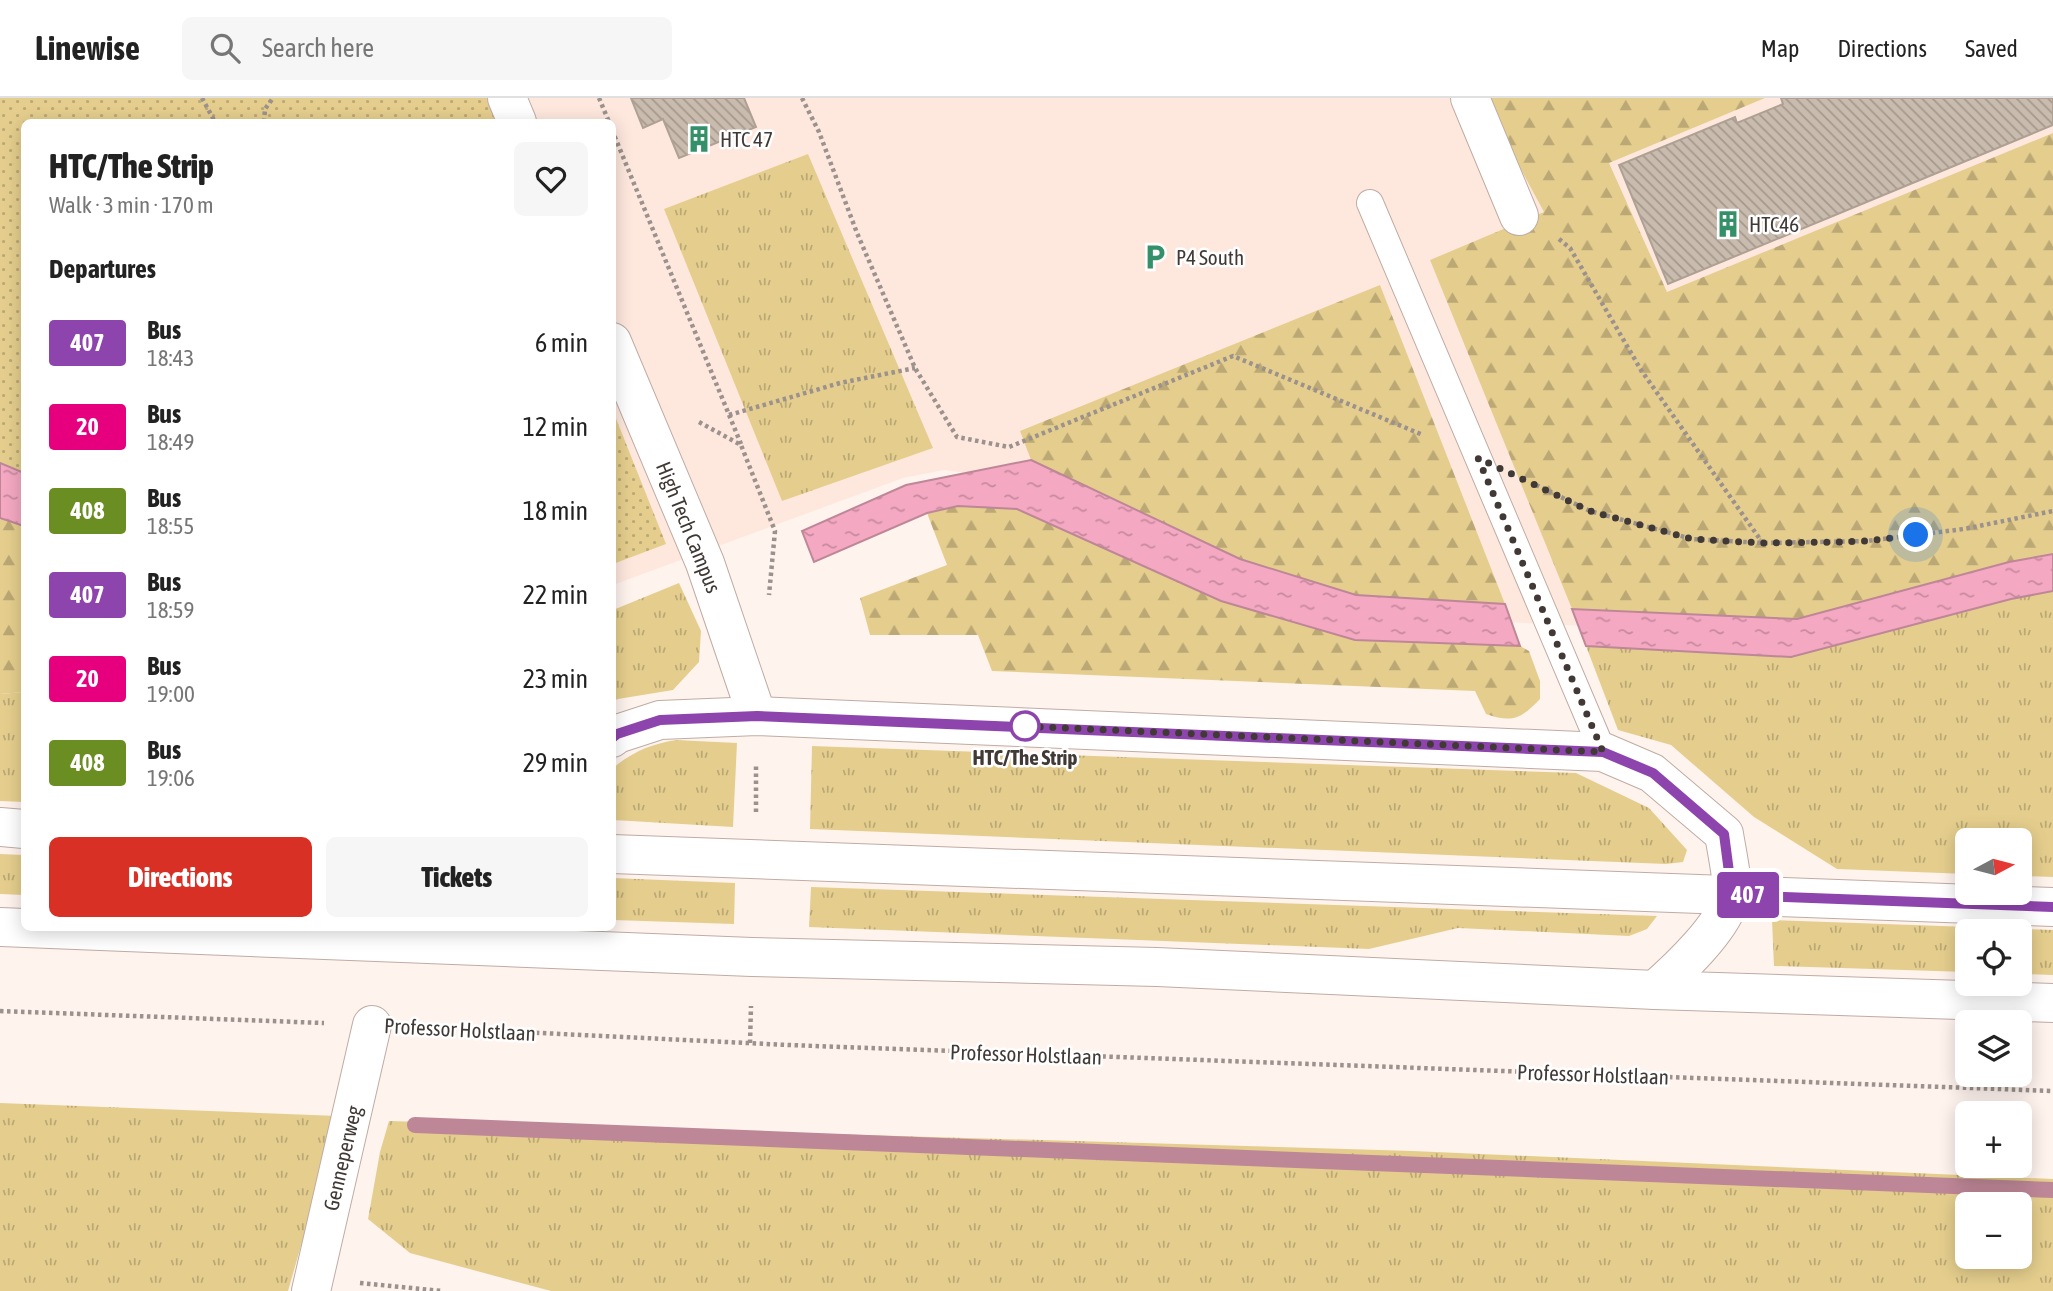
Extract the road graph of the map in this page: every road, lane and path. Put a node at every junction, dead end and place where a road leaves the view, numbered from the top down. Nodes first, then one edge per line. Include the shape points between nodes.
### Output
1 (202, 98) edge
2 (273, 98) edge
3 (507, 98) edge
4 (599, 98) edge
5 (802, 98) edge
6 (1470, 98) edge
7 (213, 119) edge
8 (264, 119) edge
9 (516, 119) edge
10 (608, 119) edge
11 (616, 140) edge
12 (1370, 203) dead end
13 (1519, 216) joint
14 (616, 352) edge
15 (915, 368) junction
16 (729, 415) junction
17 (741, 445) dead end
18 (1478, 458) junction
19 (2053, 511) edge
20 (1763, 543) junction
21 (757, 716) junction
22 (616, 735) edge
23 (1603, 752) junction
24 (0, 827) edge
25 (21, 828) edge
26 (616, 854) edge
27 (1732, 895) junction
28 (2053, 907) edge
29 (0, 927) edge
30 (21, 927) edge
31 (198, 931) edge
32 (496, 937) edge
33 (1656, 989) junction
34 (2053, 1003) edge
35 (0, 1012) edge
36 (372, 1025) junction
37 (2053, 1091) edge
38 (313, 1285) edge
39 (442, 1291) edge

1 - 7 path
2 - 8 path
3 - 9 main road
4 - 10 path
5 - 15 path
6 - 13 main road
11 - 16 path
12 - 18 lane
13 - 20 path via 1570,248 1641,370
14 - 21 main road, High Tech Campus via 705,563
15 - 16 path via 840,383
15 - 18 path via 957,437 1009,447 1233,356
16 - 17 path
18 - 20 path via 1590,511 1692,539
18 - 23 lane
19 - 20 path via 1964,529 1867,541
21 - 22 main road via 660,720
21 - 23 main road
23 - 27 main road via 1653,773 1724,834
24 - 25 main road
26 - 27 main road
27 - 28 main road
27 - 33 main road via 1687,962
29 - 30 main road
31 - 32 main road
32 - 33 main road via 752,957 1157,967
33 - 34 main road
35 - 36 path, Professor Holstlaan
36 - 37 path, Professor Holstlaan via 788,1045
36 - 38 main road, Genneperweg
38 - 39 path

